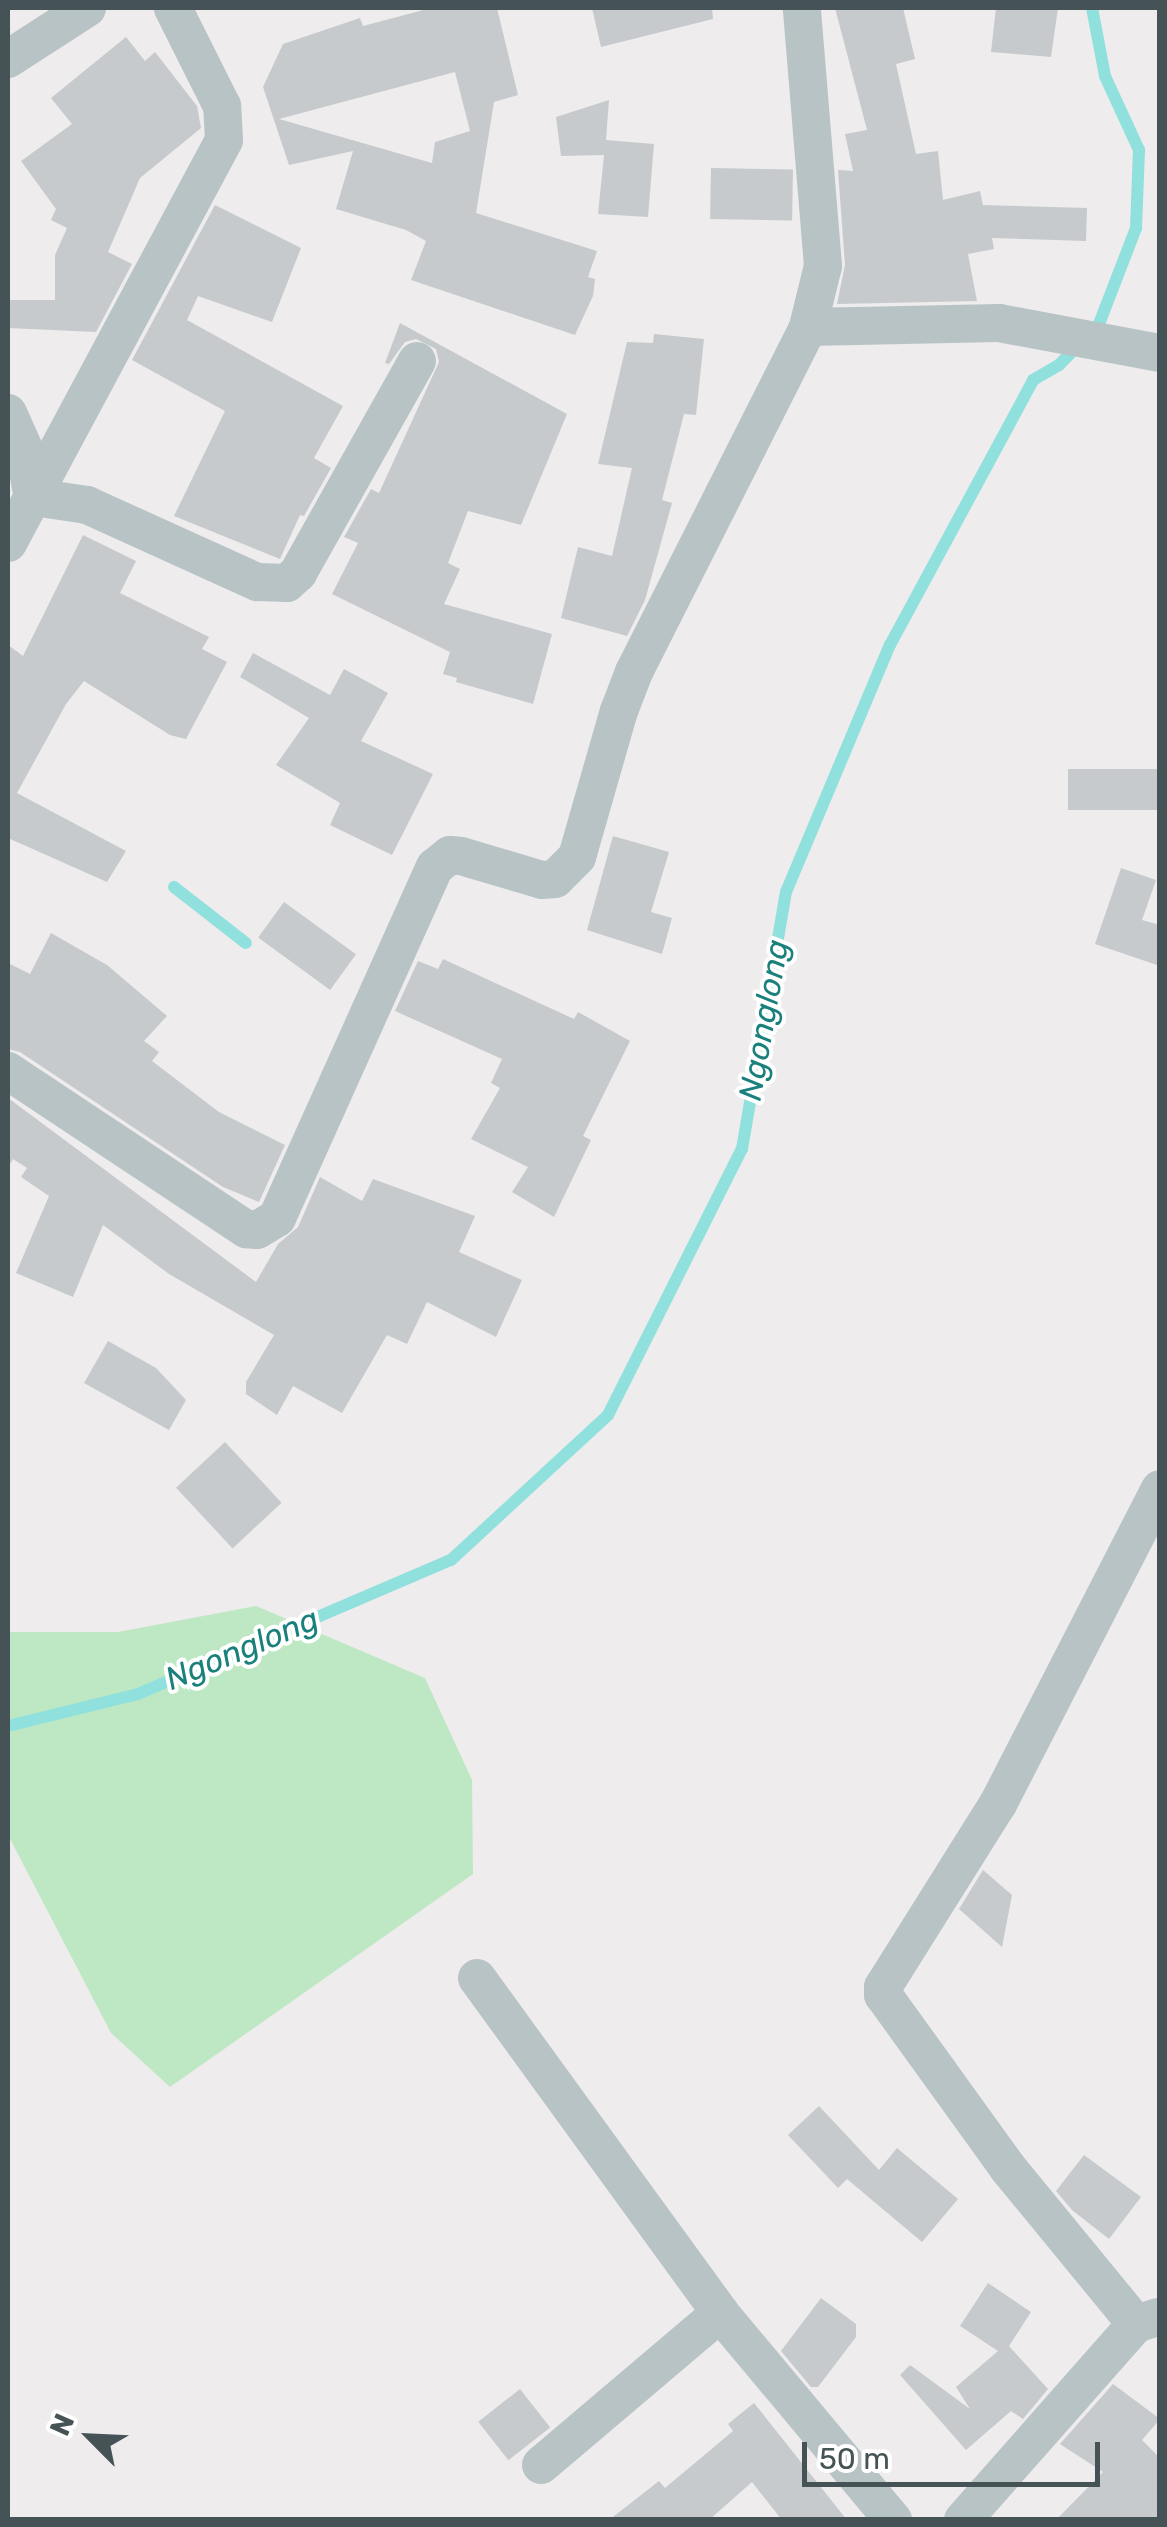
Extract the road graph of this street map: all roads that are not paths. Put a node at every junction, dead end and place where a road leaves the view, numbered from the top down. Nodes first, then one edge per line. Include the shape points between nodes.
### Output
1 (87, 8) edge
2 (173, 8) edge
3 (802, 8) edge
4 (8, 59) edge
5 (808, 327) junction
6 (1160, 353) edge
7 (418, 360) dead end
8 (8, 412) edge
9 (33, 497) junction
10 (8, 542) edge
11 (8, 1071) edge
12 (1160, 1489) edge
13 (478, 1978) dead end
14 (720, 2313) junction
15 (1148, 2321) edge
16 (540, 2465) dead end
17 (893, 2520) edge
18 (963, 2520) edge

1 - 4 street
2 - 9 street via 222,106 224,140
3 - 5 street via 823,266
5 - 6 street via 999,322
5 - 11 street via 634,672 577,857 555,879 542,880 461,856 450,855 434,867 276,1218 246,1229
7 - 9 street via 287,583 258,582 87,506
8 - 9 street
9 - 10 street
12 - 15 street via 998,1804 883,1986 883,1995 1008,2168
13 - 14 street
14 - 16 street
14 - 17 street
15 - 18 street

